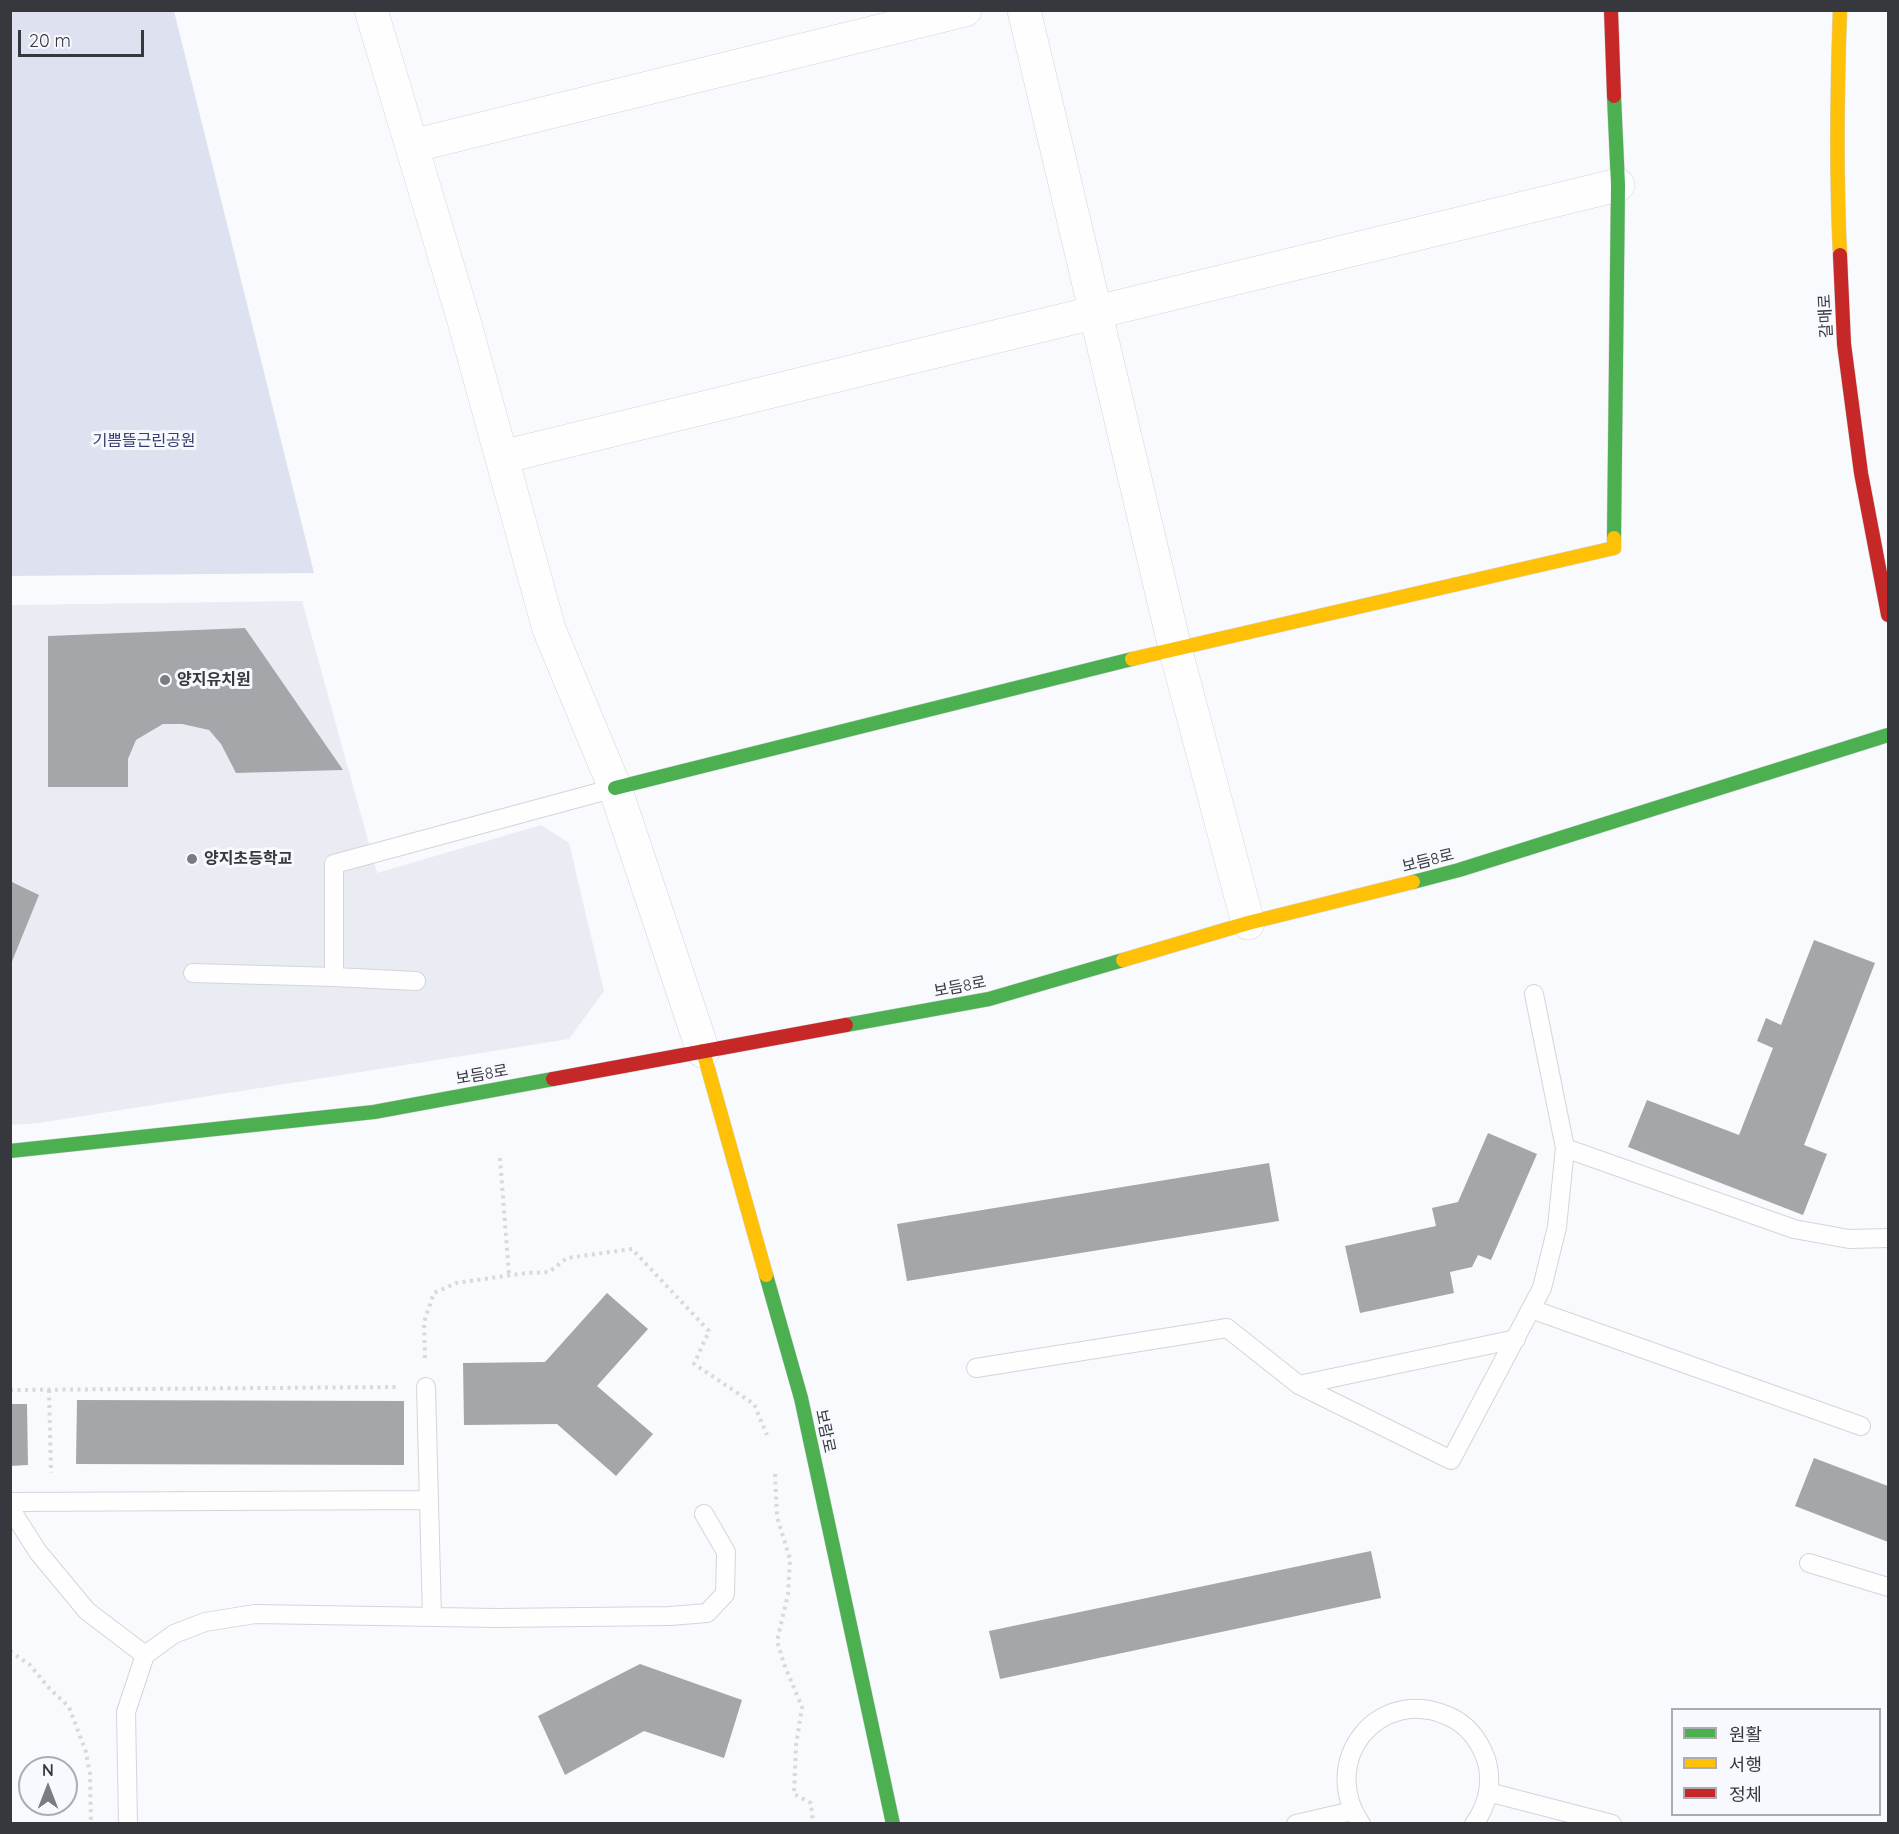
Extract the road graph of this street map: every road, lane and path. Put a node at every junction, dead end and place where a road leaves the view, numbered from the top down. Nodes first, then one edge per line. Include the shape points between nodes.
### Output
1 (370, 10) edge
2 (965, 10) edge
3 (1024, 10) edge
4 (1611, 10) edge
5 (1840, 10) edge
6 (412, 147) junction
7 (1618, 185) junction
8 (1095, 313) junction
9 (502, 457) junction
10 (1888, 615) edge
11 (1175, 648) junction
12 (1888, 735) edge
13 (615, 788) junction
14 (1248, 923) junction
15 (193, 973) dead end
16 (334, 977) junction
17 (416, 981) dead end
18 (1534, 994) dead end
19 (703, 1051) junction
20 (1565, 1148) junction
21 (10, 1151) edge
22 (500, 1158) dead end
23 (1888, 1238) edge
24 (510, 1275) junction
25 (1532, 1309) junction
26 (1516, 1339) junction
27 (976, 1368) dead end
28 (1299, 1385) junction
29 (426, 1387) junction
30 (50, 1389) junction
31 (10, 1390) edge
32 (1861, 1426) dead end
33 (770, 1441) dead end
34 (774, 1469) dead end
35 (428, 1500) junction
36 (10, 1502) edge
37 (52, 1502) junction
38 (10, 1508) edge
39 (704, 1514) dead end
40 (1809, 1563) dead end
41 (1888, 1587) edge
42 (432, 1617) junction
43 (10, 1650) edge
44 (145, 1655) junction
45 (1488, 1792) junction
46 (1356, 1817) edge
47 (91, 1824) edge
48 (128, 1824) edge
49 (813, 1824) edge
50 (893, 1824) edge
51 (1296, 1824) edge
52 (1474, 1824) edge
53 (1612, 1824) edge

1 - 6 street
2 - 6 street
3 - 8 street
4 - 7 street
5 - 10 street, 갈매로 via 1837,198 1844,344 1861,473
6 - 9 street
7 - 8 street
7 - 11 street via 1614,548
8 - 9 street
8 - 11 street
9 - 13 street via 549,629
11 - 13 street
11 - 14 street
12 - 14 street, 보듬8로 via 1459,870
13 - 16 lane via 334,864
13 - 19 street
14 - 19 street, 보듬8로 via 989,999
15 - 16 lane
16 - 17 lane
18 - 20 lane
19 - 21 street, 보듬8로 via 374,1112
19 - 50 street, 보람로 via 801,1398
20 - 23 lane via 1794,1229 1849,1239
20 - 25 lane via 1557,1227 1542,1288
22 - 24 path
24 - 29 path via 456,1283 434,1293 424,1322
24 - 33 path via 549,1272 567,1258 632,1249 709,1331 694,1364 754,1404
25 - 26 lane
25 - 32 lane
26 - 28 lane
26 - 28 lane via 1451,1460
27 - 28 lane via 1227,1328
29 - 30 path
29 - 35 lane
30 - 31 path
30 - 37 path
34 - 49 path via 777,1516 790,1559 788,1594 777,1641 802,1707 794,1794 812,1803
35 - 37 lane
35 - 42 lane
36 - 37 lane
38 - 44 lane via 38,1552 87,1611
39 - 42 lane via 726,1552 725,1594 707,1613
40 - 41 lane
42 - 44 lane via 255,1614 205,1622 174,1634
43 - 47 path via 30,1665 69,1707 88,1763
44 - 48 lane via 126,1712
45 - 46 lane via 1489,1770 1472,1732 1436,1710 1410,1708 1388,1714 1368,1727 1354,1745 1346,1766 1346,1789
45 - 52 lane via 1482,1814
45 - 53 lane
46 - 51 lane

